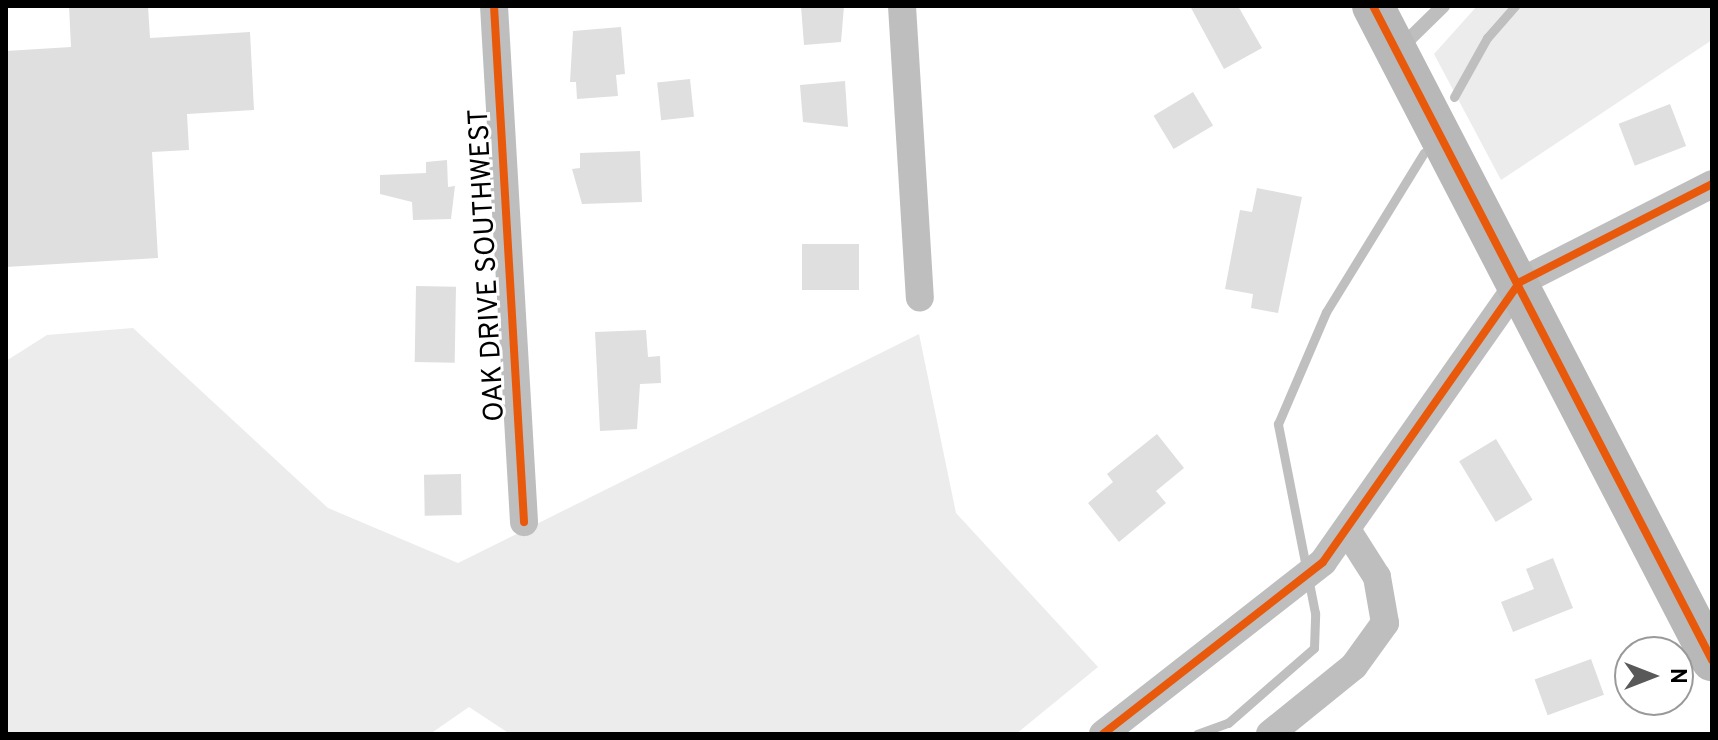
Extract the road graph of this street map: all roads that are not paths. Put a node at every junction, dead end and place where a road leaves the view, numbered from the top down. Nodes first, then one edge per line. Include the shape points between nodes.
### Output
1 (494, 6) edge
2 (902, 6) edge
3 (1373, 6) edge
4 (1443, 6) edge
5 (1398, 50) junction
6 (1712, 184) edge
7 (1520, 282) junction
8 (920, 297) dead end
9 (524, 522) dead end
10 (1349, 533) junction
11 (1712, 660) edge
12 (1103, 734) edge
13 (1270, 734) edge

1 - 9 street, OAK DRIVE SOUTHWEST
2 - 8 street
3 - 5 street
4 - 5 lane
5 - 7 street
6 - 7 street
7 - 10 street
7 - 11 street
10 - 12 street via 1323,562
10 - 13 street via 1377,577 1385,623 1370,651

